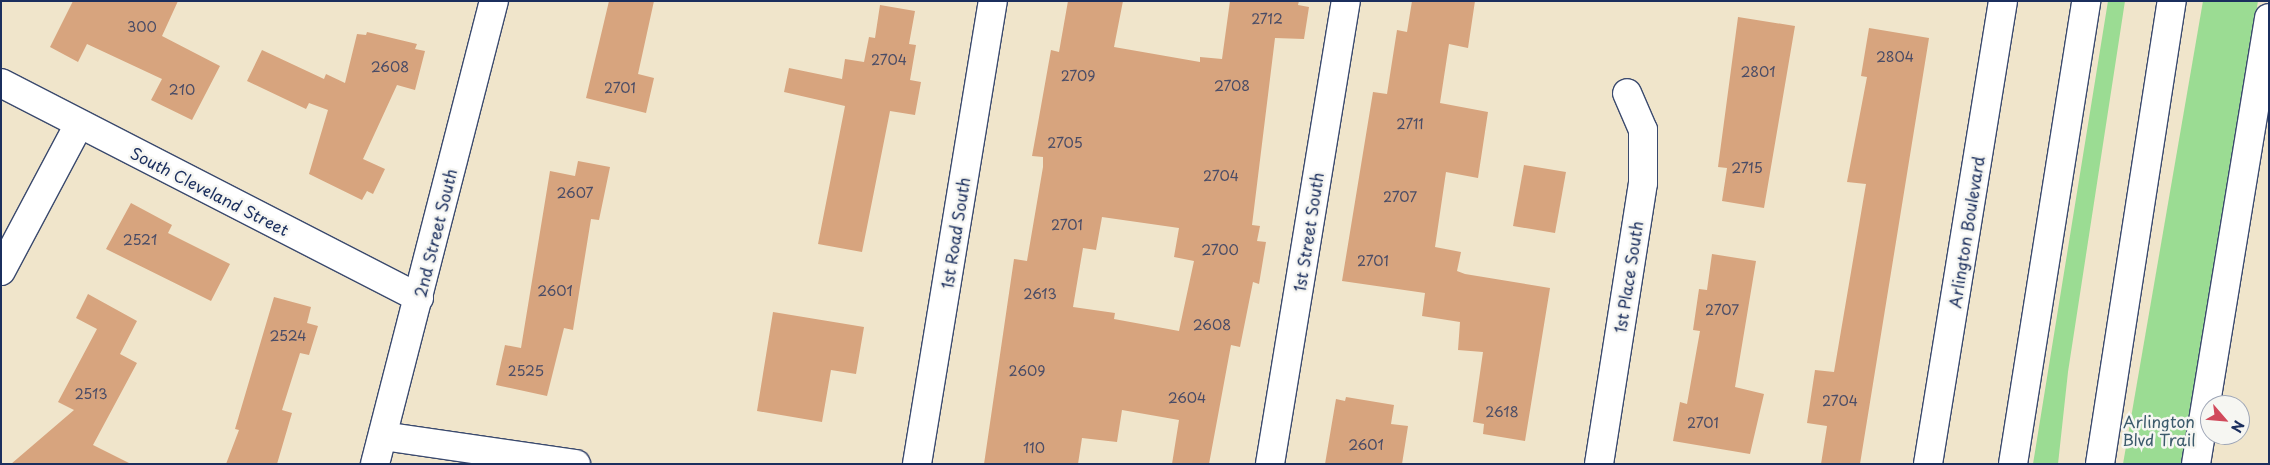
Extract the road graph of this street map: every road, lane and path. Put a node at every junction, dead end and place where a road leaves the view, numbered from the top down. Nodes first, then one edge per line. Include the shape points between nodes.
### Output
1 (494, 1) edge
2 (993, 1) edge
3 (1346, 1) edge
4 (2003, 1) edge
5 (2086, 1) edge
6 (2172, 1) edge
7 (2269, 18) edge
8 (1, 83) edge
9 (1627, 93) dead end
10 (79, 124) junction
11 (1, 271) edge
12 (419, 298) junction
13 (383, 436) junction
14 (375, 464) edge
15 (576, 464) edge
16 (917, 464) edge
17 (1270, 464) edge
18 (1599, 464) edge
19 (1928, 464) edge
20 (2012, 464) edge
21 (2100, 464) edge
22 (2196, 464) edge

1 - 12 main road, 2nd Street South
2 - 16 main road, 1st Road South
3 - 17 main road, 1st Street South
4 - 19 main road, Arlington Boulevard
5 - 20 main road
6 - 21 main road
7 - 22 main road
8 - 10 main road, South Cleveland Street
9 - 18 main road, 1st Place South via 1643,130 1643,183
10 - 11 main road
10 - 12 main road, South Cleveland Street
12 - 13 main road, 2nd Street South
13 - 14 main road, 2nd Street South
13 - 15 main road

